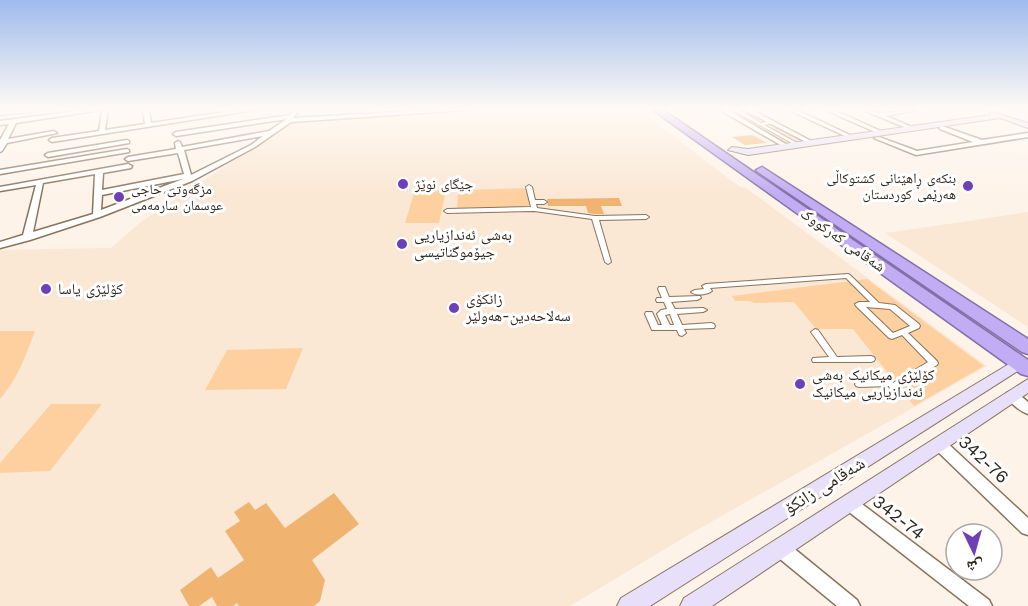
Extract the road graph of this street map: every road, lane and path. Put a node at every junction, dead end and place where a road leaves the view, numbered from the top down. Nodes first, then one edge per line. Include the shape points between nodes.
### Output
1 (37, 138) edge
2 (53, 138) edge
3 (127, 138) edge
4 (177, 138) edge
5 (240, 138) edge
6 (264, 138) edge
7 (697, 138) edge
8 (714, 138) edge
9 (772, 138) edge
10 (787, 138) edge
11 (803, 138) edge
12 (843, 138) edge
13 (860, 138) edge
14 (887, 138) edge
15 (971, 138) edge
16 (1006, 138) edge
17 (230, 140) junction
18 (2, 141) edge
19 (127, 142) junction
20 (981, 142) junction
21 (812, 143) junction
22 (799, 145) junction
23 (786, 146) junction
24 (180, 149) junction
25 (0, 150) edge
26 (732, 150) junction
27 (48, 155) junction
28 (237, 156) junction
29 (128, 159) junction
30 (750, 162) dead end
31 (46, 165) junction
32 (12, 170) junction
33 (0, 172) edge
34 (99, 172) junction
35 (189, 177) junction
36 (40, 182) junction
37 (128, 187) junction
38 (529, 187) dead end
39 (3, 189) edge
40 (98, 192) junction
41 (544, 202) dead end
42 (533, 206) junction
43 (447, 211) dead end
44 (97, 215) junction
45 (831, 216) junction
46 (646, 217) dead end
47 (595, 218) junction
48 (812, 219) junction
49 (27, 238) junction
50 (0, 245) edge
51 (608, 262) dead end
52 (662, 289) dead end
53 (663, 299) junction
54 (877, 305) junction
55 (703, 310) dead end
56 (672, 311) junction
57 (649, 314) dead end
58 (711, 326) dead end
59 (667, 327) junction
60 (680, 330) junction
61 (815, 332) dead end
62 (903, 332) junction
63 (871, 359) dead end
64 (816, 360) dead end
65 (835, 360) junction
66 (1025, 360) edge
67 (859, 384) dead end
68 (1020, 391) edge
69 (1028, 409) edge
70 (939, 444) junction
71 (849, 503) junction
72 (1028, 528) edge
73 (780, 548) junction
74 (644, 602) edge
75 (705, 603) edge
76 (851, 606) edge
77 (983, 606) edge

1 - 18 street
2 - 27 street
3 - 19 street
4 - 24 street
5 - 17 street
6 - 28 street
7 - 48 highway, شەقامی کەرکووک
8 - 26 highway, شەقامی کەرکووک
9 - 23 street
10 - 22 street
11 - 21 street
12 - 21 main road
13 - 30 main road via 756,155
14 - 20 street via 916,153
15 - 20 street
16 - 20 street
17 - 24 street
17 - 28 street
18 - 25 street
19 - 27 street
19 - 29 street
21 - 22 main road
22 - 23 main road
23 - 26 main road
24 - 29 street
24 - 35 street
26 - 45 highway, شەقامی کەرکووک
27 - 31 street
28 - 35 street
29 - 31 street
29 - 34 street
29 - 37 street
31 - 32 street
32 - 33 street
32 - 39 street
34 - 36 street
34 - 40 street
35 - 37 street
35 - 44 street
36 - 39 street
36 - 49 street
37 - 40 street
38 - 42 street
40 - 44 street
41 - 42 street
42 - 43 street
42 - 47 street
44 - 49 street
45 - 48 highway via 818,215
45 - 66 highway, شەقامی کەرکووک
46 - 47 street
47 - 51 street
48 - 66 highway, شەقامی کەرکووک
49 - 50 street
52 - 53 street
53 - 54 street via 696,295 708,291 706,286 848,276
53 - 56 street
54 - 62 street via 892,307 916,326
54 - 62 street via 859,304 892,336
55 - 56 street
56 - 59 street via 662,314
56 - 60 street
57 - 59 street via 653,326
58 - 60 street
59 - 60 street
61 - 65 street
62 - 67 street via 934,363 891,385
63 - 65 street
64 - 65 street
66 - 74 main road, شەقامی زانکۆ
68 - 69 street
68 - 70 main road, شەقامی زانکۆ
70 - 71 main road, شەقامی زانکۆ
70 - 72 street, 342-76
71 - 73 main road, شەقامی زانکۆ
71 - 77 street, 342-74
73 - 75 main road, شەقامی زانکۆ
73 - 76 street

